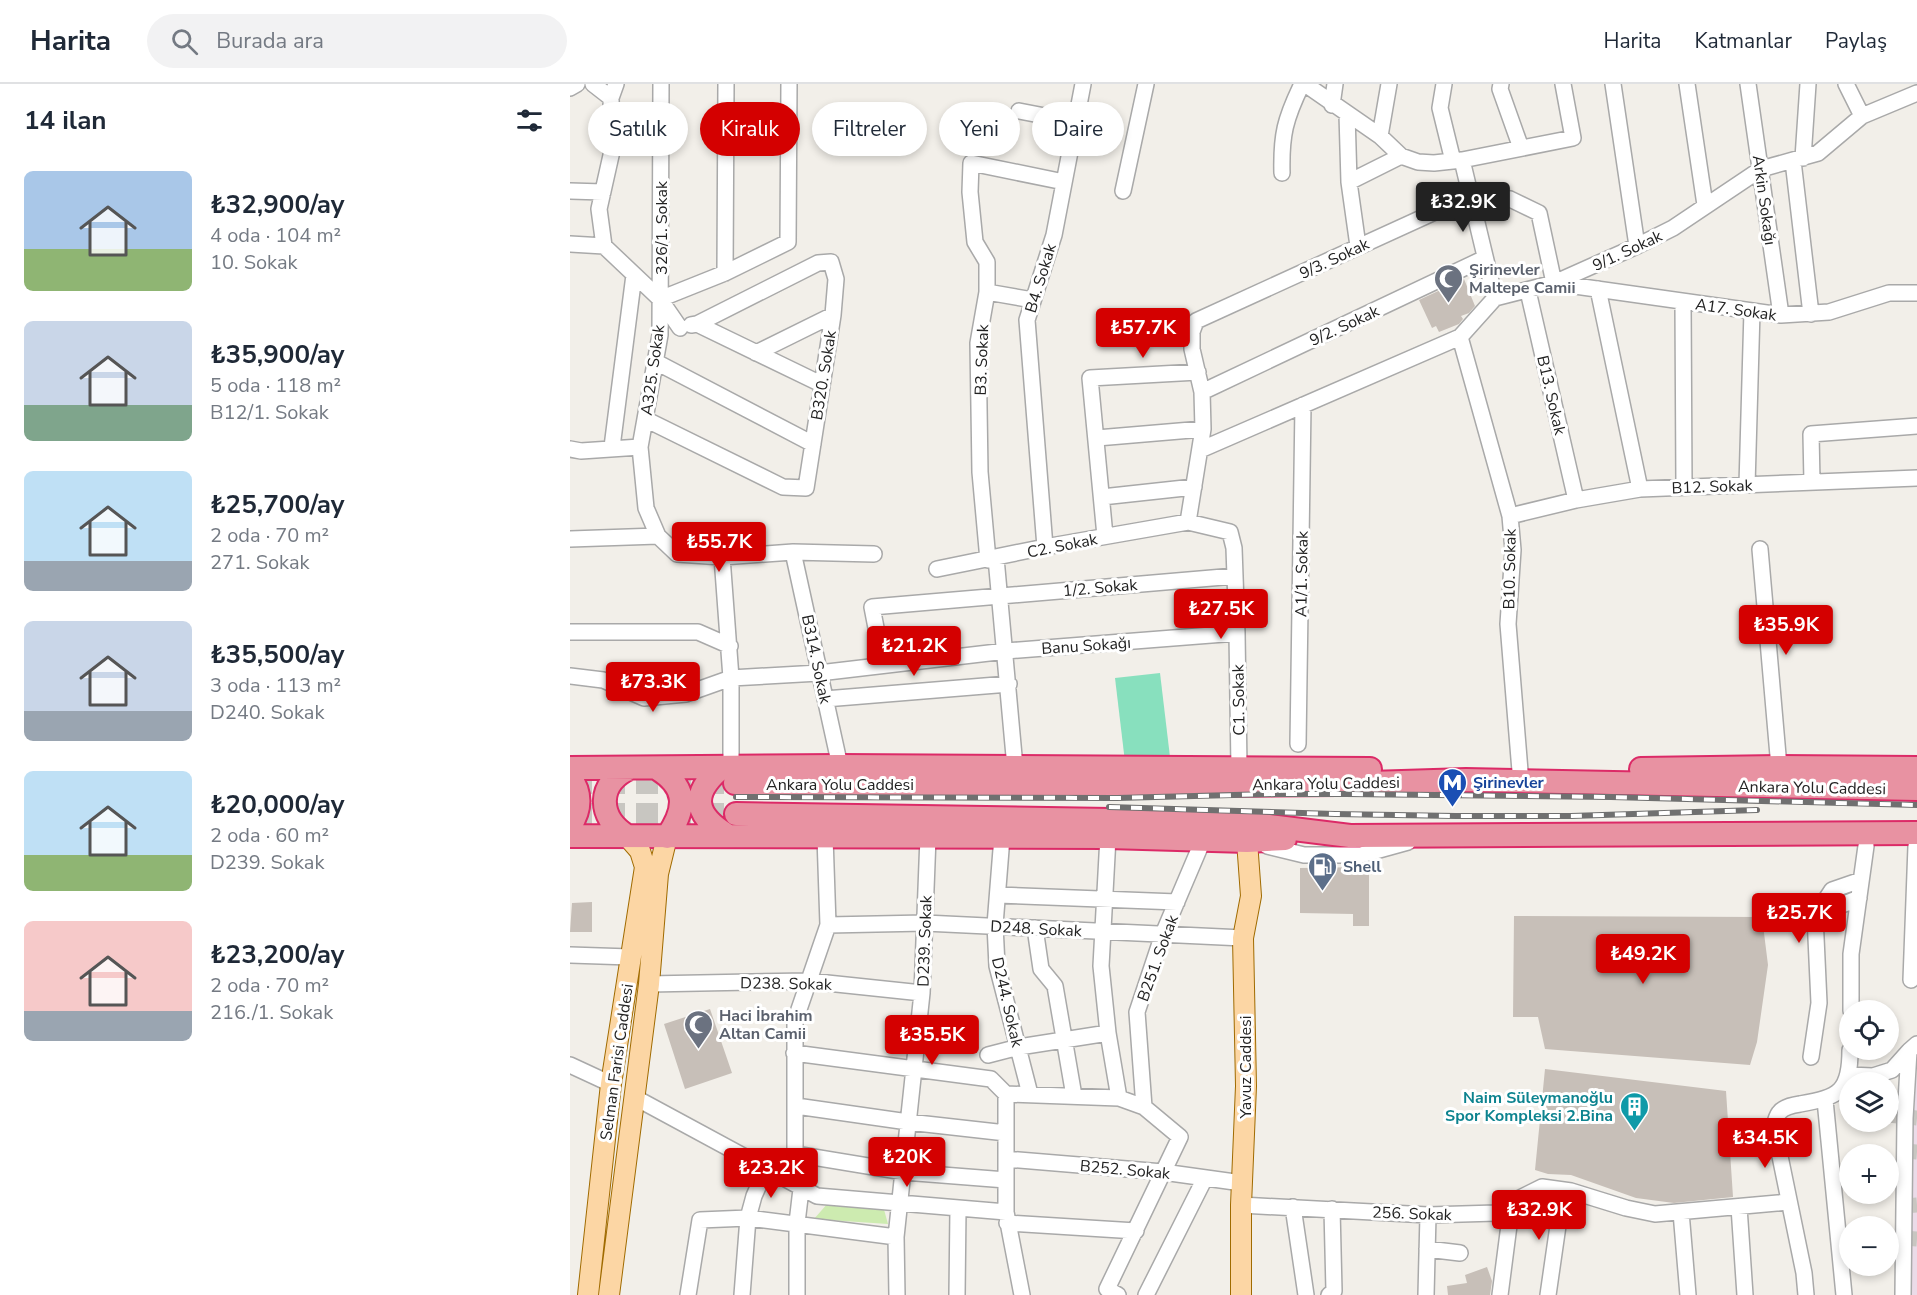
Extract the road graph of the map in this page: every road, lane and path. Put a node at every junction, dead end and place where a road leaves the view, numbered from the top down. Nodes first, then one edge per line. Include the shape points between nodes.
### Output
1 (577, 84) edge
2 (593, 84) edge
3 (662, 84) edge
4 (726, 84) edge
5 (789, 84) edge
6 (1083, 84) edge
7 (1146, 84) edge
8 (1303, 84) edge
9 (1335, 84) edge
10 (1389, 84) edge
11 (1444, 84) edge
12 (1501, 84) edge
13 (1563, 84) edge
14 (1612, 84) edge
15 (1687, 84) edge
16 (1748, 84) edge
17 (1808, 84) edge
18 (1846, 84) edge
19 (570, 88) edge
20 (614, 91) edge
21 (1917, 93) edge
22 (1080, 102) edge
23 (1332, 105) junction
24 (1347, 114) junction
25 (1862, 116) junction
26 (1380, 136) junction
27 (1521, 148) junction
28 (1069, 156) edge
29 (1401, 156) junction
30 (1798, 160) junction
31 (1458, 161) junction
32 (1761, 169) junction
33 (1282, 173) dead end
34 (1064, 182) junction
35 (1349, 182) junction
36 (570, 191) edge
37 (1124, 191) dead end
38 (603, 192) junction
39 (1472, 195) junction
40 (1706, 205) junction
41 (570, 244) edge
42 (604, 246) junction
43 (1358, 246) junction
44 (1637, 246) junction
45 (1485, 258) junction
46 (725, 273) junction
47 (634, 276) junction
48 (1554, 283) junction
49 (1598, 289) junction
50 (1528, 291) junction
51 (987, 292) junction
52 (1917, 293) edge
53 (1495, 298) junction
54 (660, 299) junction
55 (1033, 300) junction
56 (1683, 302) junction
57 (1752, 311) junction
58 (1811, 314) junction
59 (833, 315) junction
60 (1781, 315) junction
61 (697, 324) junction
62 (680, 328) junction
63 (660, 335) junction
64 (1460, 338) junction
65 (756, 353) junction
66 (656, 362) junction
67 (1198, 372) junction
68 (821, 384) junction
69 (1202, 392) junction
70 (1303, 405) junction
71 (645, 419) junction
72 (1917, 426) edge
73 (1203, 429) junction
74 (1097, 438) junction
75 (813, 444) junction
76 (612, 447) junction
77 (640, 447) junction
78 (1200, 450) junction
79 (574, 452) edge
80 (1917, 478) edge
81 (1812, 482) junction
82 (1747, 485) junction
83 (1194, 487) junction
84 (1684, 487) junction
85 (1640, 489) junction
86 (1102, 497) junction
87 (1576, 500) junction
88 (1510, 516) junction
89 (1188, 522) junction
90 (658, 536) junction
91 (1105, 536) junction
92 (570, 538) edge
93 (1045, 547) junction
94 (1760, 549) dead end
95 (793, 552) junction
96 (874, 554) dead end
97 (722, 557) junction
98 (992, 559) junction
99 (937, 569) dead end
100 (1235, 576) junction
101 (1000, 596) junction
102 (570, 632) edge
103 (1238, 633) junction
104 (730, 646) junction
105 (1006, 651) junction
106 (883, 664) junction
107 (819, 673) junction
108 (570, 675) edge
109 (731, 678) junction
110 (1009, 684) junction
111 (825, 699) junction
112 (1298, 744) dead end
113 (840, 766) junction
114 (1015, 767) junction
115 (1239, 767) junction
116 (1779, 767) junction
117 (570, 768) edge
118 (630, 768) junction
119 (1917, 768) edge
120 (658, 769) junction
121 (1520, 771) junction
122 (729, 772) junction
123 (570, 777) edge
124 (1456, 780) junction
125 (1917, 789) edge
126 (736, 814) tunnel mouth
127 (570, 826) edge
128 (1531, 834) junction
129 (727, 835) junction
130 (1432, 835) junction
131 (570, 836) edge
132 (627, 836) junction
133 (1350, 836) junction
134 (667, 837) junction
135 (825, 837) junction
136 (928, 837) junction
137 (1002, 837) junction
138 (1108, 837) junction
139 (1203, 840) junction
140 (1247, 841) junction
141 (1917, 842) edge
142 (1866, 846) junction
143 (1861, 880) junction
144 (998, 895) junction
145 (1859, 898) junction
146 (1104, 899) junction
147 (1177, 902) junction
148 (1815, 916) junction
149 (925, 923) junction
150 (828, 925) junction
151 (995, 925) junction
152 (1035, 928) junction
153 (1102, 932) junction
154 (1164, 934) junction
155 (1243, 938) junction
156 (570, 955) edge
157 (630, 957) junction
158 (1911, 980) dead end
159 (808, 981) junction
160 (649, 984) junction
161 (922, 993) junction
162 (1851, 1000) edge
163 (1108, 1033) junction
164 (1063, 1040) junction
165 (1018, 1047) junction
166 (1913, 1047) edge
167 (794, 1053) junction
168 (988, 1055) dead end
169 (1810, 1057) dead end
170 (570, 1065) edge
171 (915, 1069) junction
172 (1886, 1072) edge
173 (611, 1084) junction
174 (1839, 1089) edge
175 (1006, 1094) junction
176 (1030, 1094) junction
177 (1074, 1096) junction
178 (634, 1097) junction
179 (1119, 1098) junction
180 (1825, 1100) junction
181 (795, 1106) junction
182 (1144, 1107) junction
183 (908, 1122) junction
184 (1006, 1132) junction
185 (795, 1154) junction
186 (1007, 1159) junction
187 (766, 1169) junction
188 (904, 1172) junction
189 (1163, 1172) junction
190 (1205, 1178) junction
191 (1006, 1180) junction
192 (1242, 1183) junction
193 (801, 1189) junction
194 (1563, 1191) junction
195 (1512, 1202) junction
196 (1788, 1202) junction
197 (900, 1204) junction
198 (1241, 1205) junction
199 (1293, 1207) junction
200 (1739, 1207) junction
201 (958, 1209) junction
202 (1332, 1209) junction
203 (1681, 1212) junction
204 (1428, 1215) junction
205 (1006, 1217) junction
206 (748, 1218) junction
207 (797, 1223) junction
208 (1136, 1231) junction
209 (896, 1237) junction
210 (1427, 1249) junction
211 (1460, 1253) dead end
212 (1113, 1292) edge
213 (1337, 1294) edge
214 (588, 1295) edge
215 (609, 1295) edge
216 (688, 1295) edge
217 (742, 1295) edge
218 (797, 1295) edge
219 (897, 1295) edge
220 (957, 1295) edge
221 (1022, 1295) edge
222 (1146, 1295) edge
223 (1241, 1295) edge
224 (1306, 1295) edge
225 (1426, 1295) edge
226 (1500, 1295) edge
227 (1548, 1295) edge
228 (1688, 1295) edge
229 (1745, 1295) edge
230 (1806, 1295) edge
231 (1844, 1295) edge
232 (1903, 1295) edge

1 - 19 street
2 - 20 street
3 - 54 street, 326/1. Sokak
4 - 46 street
5 - 46 street via 788,242
6 - 22 street, B4. Sokak
7 - 37 street
8 - 23 street
8 - 33 street via 1282,134
9 - 23 street
10 - 26 street
11 - 31 street via 1440,108
12 - 27 street
13 - 27 street via 1573,138
14 - 44 street
15 - 40 street
16 - 32 street, Arkin Sokağı
17 - 30 street
18 - 25 street
20 - 38 street via 612,151
21 - 25 street, 9/1. Sokak
23 - 24 street
24 - 26 street
24 - 35 street
25 - 30 street, 9/1. Sokak via 1818,153
26 - 29 street
27 - 31 street
28 - 34 street, B4. Sokak
29 - 31 street via 1419,162
29 - 35 street
30 - 32 street, 9/1. Sokak
30 - 58 street
31 - 39 street
32 - 40 street, 9/1. Sokak
32 - 60 street, Arkin Sokağı
34 - 51 street, B3. Sokak via 971,163 975,243 987,262
34 - 55 street, B4. Sokak
35 - 43 street
36 - 38 street
38 - 42 street via 599,209
39 - 43 street, 9/3. Sokak
39 - 45 street
39 - 48 street via 1510,199 1539,213
40 - 44 street, 9/1. Sokak
41 - 42 street
42 - 47 street
43 - 67 street, 9/3. Sokak via 1196,321 1192,341
44 - 48 street, 9/1. Sokak
45 - 53 street
45 - 69 street, 9/2. Sokak
46 - 54 street
47 - 54 street
47 - 76 street
48 - 49 street, A17. Sokak
48 - 50 street, 9/1. Sokak
49 - 56 street, A17. Sokak
49 - 85 street
50 - 53 street, 9/1. Sokak
50 - 87 street, B13. Sokak
51 - 55 street
51 - 98 street, B3. Sokak via 978,343 980,472
52 - 58 street, A17. Sokak via 1889,293
53 - 64 street
54 - 62 street
54 - 63 street, A325. Sokak
55 - 93 street, B4. Sokak via 1027,320
56 - 57 street, A17. Sokak
56 - 84 street
57 - 60 street, A17. Sokak
57 - 82 street
58 - 60 street, A17. Sokak
59 - 61 street, B320. Sokak via 836,279 831,262 818,263
59 - 65 street
59 - 68 street, B320. Sokak
61 - 62 street
61 - 65 street
62 - 63 street
63 - 66 street, A325. Sokak
64 - 70 street
64 - 88 street, B10. Sokak
65 - 68 street
66 - 71 street, A325. Sokak
66 - 75 street
67 - 69 street
67 - 74 street via 1090,378
68 - 75 street, B320. Sokak
69 - 73 street
70 - 78 street
70 - 112 street, A1/1. Sokak
71 - 75 street, B320. Sokak via 783,486 806,488
71 - 77 street, A325. Sokak
72 - 81 street via 1811,434
73 - 74 street
73 - 78 street
74 - 86 street
76 - 77 street
76 - 79 street
77 - 90 street, A325. Sokak via 646,508
78 - 83 street
80 - 81 street, B12. Sokak
81 - 82 street, B12. Sokak
82 - 84 street, B12. Sokak
83 - 86 street
83 - 89 street
84 - 85 street, B12. Sokak
85 - 87 street, B12. Sokak
86 - 91 street
87 - 88 street, B12. Sokak
88 - 121 street, B10. Sokak via 1513,550 1508,624
89 - 91 street, C2. Sokak
89 - 100 street, C1. Sokak via 1230,532
90 - 92 street
90 - 97 street via 677,554
91 - 93 street, C2. Sokak
93 - 98 street, C2. Sokak
94 - 116 street
95 - 96 street
95 - 97 street
95 - 107 street, B314. Sokak
97 - 104 street
98 - 99 street, C2. Sokak
98 - 101 street, B3. Sokak
100 - 101 street, 1/2. Sokak
100 - 103 street, C1. Sokak
101 - 105 street, B3. Sokak
101 - 106 street, 1/2. Sokak via 872,607
102 - 104 street via 698,632
103 - 105 street, Banu Sokağı
103 - 115 street, C1. Sokak
104 - 109 street
105 - 106 street, Banu Sokağı
105 - 110 street, B3. Sokak
106 - 107 street, Banu Sokağı
107 - 109 street, Banu Sokağı
107 - 111 street, B314. Sokak
108 - 109 street, Banu Sokağı via 603,680 644,698 686,694
109 - 122 street
110 - 111 street
110 - 114 street, B3. Sokak
111 - 113 street, B314. Sokak
113 - 114 highway
113 - 122 highway
114 - 115 highway
115 - 124 highway via 1362,768
116 - 119 highway
116 - 121 highway
117 - 118 highway
118 - 120 highway
118 - 132 highway via 613,778 608,786 605,810 616,829
120 - 122 highway
120 - 134 highway via 678,788 682,803
121 - 124 highway
122 - 124 highway, Ankara Yolu Caddesi via 1071,786
122 - 129 highway via 710,777 699,802 709,821
123 - 127 highway via 580,798
124 - 125 highway, Ankara Yolu Caddesi
126 - 133 highway, Ankara Yolu Caddesi via 1237,822
128 - 130 highway, Ankara Yolu Caddesi
128 - 141 highway, Ankara Yolu Caddesi
128 - 142 highway via 1574,842
129 - 134 highway
129 - 135 highway
130 - 133 highway, Ankara Yolu Caddesi
130 - 140 street via 1361,855 1304,855
131 - 132 highway
132 - 134 highway
132 - 157 main road, Selman Farisi Caddesi via 640,851 645,867
133 - 140 highway
134 - 160 main road, Selman Farisi Caddesi via 658,874
135 - 136 highway
135 - 150 street
136 - 137 highway
136 - 149 street, D239. Sokak
137 - 138 highway
137 - 144 street, D244. Sokak
138 - 139 highway
138 - 146 street
139 - 140 highway
139 - 147 street, B251. Sokak
140 - 155 main road, Yavuz Caddesi via 1251,896
141 - 142 highway
141 - 158 street
142 - 143 street
143 - 145 street
143 - 148 street via 1832,890
144 - 146 street
144 - 151 street, D244. Sokak
145 - 148 street
145 - 162 street via 1851,954
146 - 147 street
146 - 153 street
147 - 154 street, B251. Sokak
148 - 169 street via 1819,1003
149 - 150 street, D248. Sokak
149 - 151 street, D248. Sokak
149 - 161 street, D239. Sokak
150 - 159 street
151 - 152 street, D248. Sokak
151 - 165 street, D244. Sokak via 997,966
152 - 153 street, D248. Sokak
152 - 164 street via 1041,969 1054,986
153 - 154 street, D248. Sokak
153 - 163 street via 1101,966
154 - 155 street, D248. Sokak
154 - 182 street, B251. Sokak via 1137,1012
155 - 192 main road, Yavuz Caddesi via 1246,1086
156 - 157 street
157 - 173 main road, Selman Farisi Caddesi
159 - 160 street, D238. Sokak
159 - 161 street, D238. Sokak
159 - 167 street via 795,1021
160 - 178 main road, Selman Farisi Caddesi
161 - 171 street, D239. Sokak
163 - 164 street
163 - 179 street
164 - 165 street
164 - 177 street
165 - 168 street
165 - 176 street, D244. Sokak
166 - 172 street
166 - 232 street via 1905,1118
167 - 171 street
167 - 181 street
170 - 173 street
171 - 175 street via 991,1079
171 - 183 street, D239. Sokak
173 - 214 main road, Selman Farisi Caddesi
174 - 180 street
175 - 176 street
175 - 184 street
176 - 177 street
177 - 179 street
178 - 187 street
178 - 215 main road, Selman Farisi Caddesi
179 - 182 street
180 - 196 street via 1791,1105 1779,1113 1774,1127
180 - 231 street
181 - 183 street
181 - 185 street
182 - 189 street via 1180,1137
183 - 184 street
183 - 188 street, D239. Sokak
184 - 186 street
185 - 188 street
185 - 193 street
186 - 189 street, B252. Sokak
186 - 191 street
187 - 193 street
187 - 206 street
188 - 191 street
188 - 197 street, D239. Sokak
189 - 190 street, B252. Sokak
189 - 208 street
190 - 192 street, B252. Sokak
190 - 222 street
191 - 205 street
192 - 198 main road, Yavuz Caddesi
193 - 197 street via 818,1196
193 - 207 street
194 - 195 street, 256. Sokak via 1542,1187
194 - 203 street, 256. Sokak via 1655,1214
194 - 227 street
195 - 204 street, 256. Sokak via 1496,1213
195 - 226 street
196 - 200 street, 256. Sokak
196 - 230 street
197 - 201 street
197 - 209 street, D239. Sokak
198 - 199 street, 256. Sokak
198 - 223 main road, Yavuz Caddesi
199 - 202 street, 256. Sokak
199 - 224 street
200 - 203 street, 256. Sokak
200 - 229 street
201 - 205 street
201 - 220 street
202 - 204 street, 256. Sokak
202 - 213 street
203 - 228 street
204 - 210 street
205 - 208 street
205 - 221 street
206 - 207 street
206 - 216 street via 700,1221
206 - 217 street
207 - 209 street
207 - 218 street
208 - 212 street
209 - 219 street, D239. Sokak
210 - 211 street
210 - 225 street

